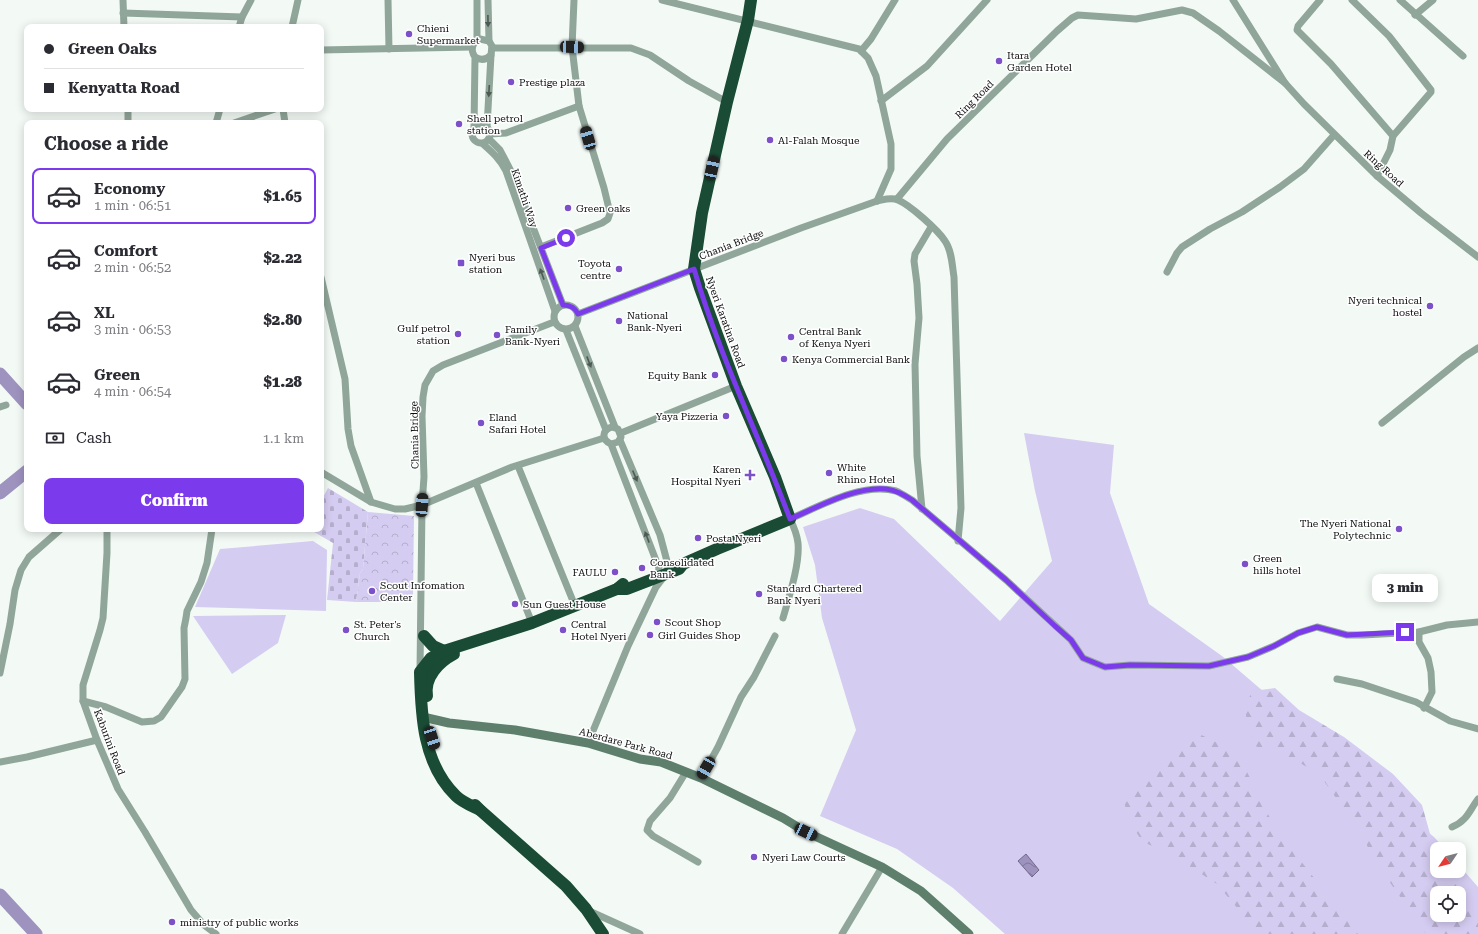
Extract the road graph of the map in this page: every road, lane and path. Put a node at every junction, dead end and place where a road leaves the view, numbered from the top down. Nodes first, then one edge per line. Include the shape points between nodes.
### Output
1 (123, 0) edge
2 (251, 0) edge
3 (298, 0) edge
4 (388, 0) edge
5 (477, 0) edge
6 (488, 0) edge
7 (574, 0) edge
8 (662, 0) edge
9 (751, 0) edge
10 (895, 0) edge
11 (987, 0) edge
12 (1233, 0) edge
13 (1320, 0) edge
14 (1352, 0) edge
15 (1400, 0) edge
16 (1433, 0) edge
17 (123, 13) junction
18 (1415, 15) junction
19 (242, 17) junction
20 (748, 20) junction
21 (124, 24) edge
22 (240, 24) edge
23 (293, 24) edge
24 (477, 40) junction
25 (489, 41) junction
26 (472, 47) junction
27 (572, 47) junction
28 (389, 49) junction
29 (324, 50) edge
30 (861, 51) junction
31 (492, 52) junction
32 (1463, 56) dead end
33 (475, 57) junction
34 (1285, 83) junction
35 (881, 101) junction
36 (727, 102) junction
37 (579, 106) junction
38 (266, 112) edge
39 (243, 120) edge
40 (474, 128) junction
41 (1334, 135) junction
42 (487, 136) junction
43 (1393, 136) junction
44 (1377, 176) junction
45 (897, 199) junction
46 (877, 201) junction
47 (931, 227) junction
48 (541, 248) junction
49 (1478, 257) edge
50 (694, 269) junction
51 (1168, 272) dead end
52 (324, 290) edge
53 (563, 305) junction
54 (555, 310) junction
55 (578, 314) junction
56 (554, 322) junction
57 (575, 326) junction
58 (566, 330) junction
59 (1478, 348) edge
60 (736, 386) junction
61 (1382, 423) dead end
62 (614, 427) junction
63 (606, 430) junction
64 (620, 436) junction
65 (604, 438) junction
66 (611, 444) junction
67 (518, 466) junction
68 (324, 474) edge
69 (476, 483) junction
70 (371, 502) junction
71 (422, 505) junction
72 (922, 510) junction
73 (790, 519) junction
74 (58, 532) edge
75 (107, 532) edge
76 (212, 532) edge
77 (958, 541) junction
78 (661, 574) junction
79 (422, 584) junction
80 (575, 606) junction
81 (783, 618) dead end
82 (1478, 622) edge
83 (532, 623) junction
84 (1419, 632) junction
85 (424, 636) junction
86 (776, 636) dead end
87 (472, 643) junction
88 (444, 651) junction
89 (422, 669) junction
90 (0, 673) edge
91 (1337, 679) dead end
92 (426, 689) junction
93 (83, 701) junction
94 (1424, 708) junction
95 (427, 722) junction
96 (1478, 729) edge
97 (97, 740) junction
98 (588, 743) junction
99 (0, 762) edge
100 (686, 772) junction
101 (701, 778) junction
102 (1478, 799) edge
103 (1452, 827) dead end
104 (698, 862) dead end
105 (882, 867) junction
106 (586, 909) junction
107 (216, 934) edge
108 (603, 934) edge
109 (640, 934) edge
110 (842, 934) edge
111 (969, 934) edge

1 - 17 street
2 - 19 street
3 - 23 street
4 - 28 street
5 - 24 street
6 -> 25 street
7 - 27 street
8 - 20 street
9 - 20 highway, Nyeri Karatina Road
10 - 30 street
11 - 35 street via 927,66
12 - 34 street, Ring Road
13 - 43 street via 1297,30 1331,64
14 - 43 street via 1389,36 1431,90
15 - 18 street
16 - 18 street
17 - 19 street
17 - 21 street
18 - 32 street
19 - 22 street
20 - 30 street
20 - 36 highway, Nyeri Karatina Road
24 - 25 street
24 - 26 street
25 - 31 street
26 - 28 street
26 - 33 street
27 - 31 street
27 - 36 street via 631,48 650,55
27 - 37 street
28 - 29 street
30 - 35 street via 868,58 876,76
31 - 33 street via 482,60
31 -> 42 street
33 - 40 street
34 - 41 street, Ring Road
34 - 45 street, Ring Road via 1193,13 1182,10 1136,18 1078,15 1057,31 948,139
35 - 46 street via 891,144 891,169
36 - 50 highway, Nyeri Karatina Road via 702,212
37 - 42 street via 506,133
37 - 48 street via 610,212 608,219 602,223
38 - 39 street
40 - 42 street via 482,125
40 - 42 street via 471,135 477,143
41 - 44 street, Ring Road
41 - 51 street via 1304,169 1280,187 1182,247
42 - 48 street, Kimathi Way via 508,164
54 -> 42 street, Kimathi Way via 506,171
43 - 44 street via 1390,150
44 - 49 street, Ring Road
45 - 46 street, Chania Bridge
45 - 47 street
46 - 50 street, Chania Bridge
47 - 72 street via 915,254 914,261 919,318 915,364 917,456
47 - 77 street via 945,241 951,254 954,277 961,508
48 - 53 street, Kimathi Way
50 - 55 street, Chania Bridge
50 - 60 highway, Nyeri Karatina Road
52 - 70 street via 345,379 351,446
53 - 54 street
53 - 55 street via 574,308
54 - 56 street
55 - 57 street
56 - 58 street via 559,328
56 - 71 street, Chania Bridge via 433,370 425,385 423,397
57 - 58 street
57 -> 62 street
58 - 63 street
59 - 61 street
60 - 64 street
60 - 73 highway, Nyeri Karatina Road
62 - 63 street
62 - 64 street
63 - 65 street
64 - 66 street via 616,444
64 -> 78 street via 660,535
65 - 66 street
65 - 67 street
78 -> 66 street
67 - 69 street
67 - 80 street
68 - 70 street
69 - 71 street
69 - 83 street
70 - 71 street via 395,509
71 - 79 street, Chania Bridge
72 - 73 street via 912,500 897,492 878,489 856,492
72 - 77 street
73 - 78 highway via 683,564 679,569
73 - 81 street via 796,533 798,556
74 - 90 street via 29,557 21,570
75 - 93 street, Kaburini Road via 103,618 82,685
76 - 93 street via 207,563 187,611 184,643 185,680 178,695 161,717 149,722 142,722 106,707
77 - 84 street via 1006,580 1071,640 1083,658 1105,667 1209,666 1248,657 1298,633 1317,627 1347,635
78 - 80 highway via 627,589 617,589
78 - 98 street
79 - 85 street, Chania Bridge
79 - 89 street, Chania Bridge
80 - 83 highway
82 - 84 street via 1447,625
83 - 87 highway
84 - 94 street via 1419,642 1428,658 1431,672 1432,692
85 - 88 highway via 433,646
85 - 89 street, Chania Bridge
86 - 101 street via 741,697
87 - 88 highway
87 - 92 highway via 438,664
88 - 89 highway via 434,656
89 - 92 street, Chania Bridge
89 - 95 highway
91 - 94 street via 1362,684 1416,702
92 - 95 highway
93 - 97 street, Kaburini Road
94 - 96 street via 1450,721
95 - 98 street, Aberdare Park Road via 515,730
95 - 106 highway via 442,769 448,778 480,810 566,886
97 - 99 street
97 - 107 street, Kaburini Road via 118,789 191,910
98 - 100 street, Aberdare Park Road via 640,759 661,762
100 - 101 street, Aberdare Park Road
100 - 104 street via 670,798 650,821 647,830
101 - 105 street, Aberdare Park Road via 806,832
102 - 103 street via 1470,814
105 - 110 street
105 - 111 street, Aberdare Park Road via 921,891
106 - 108 highway
106 - 109 street

